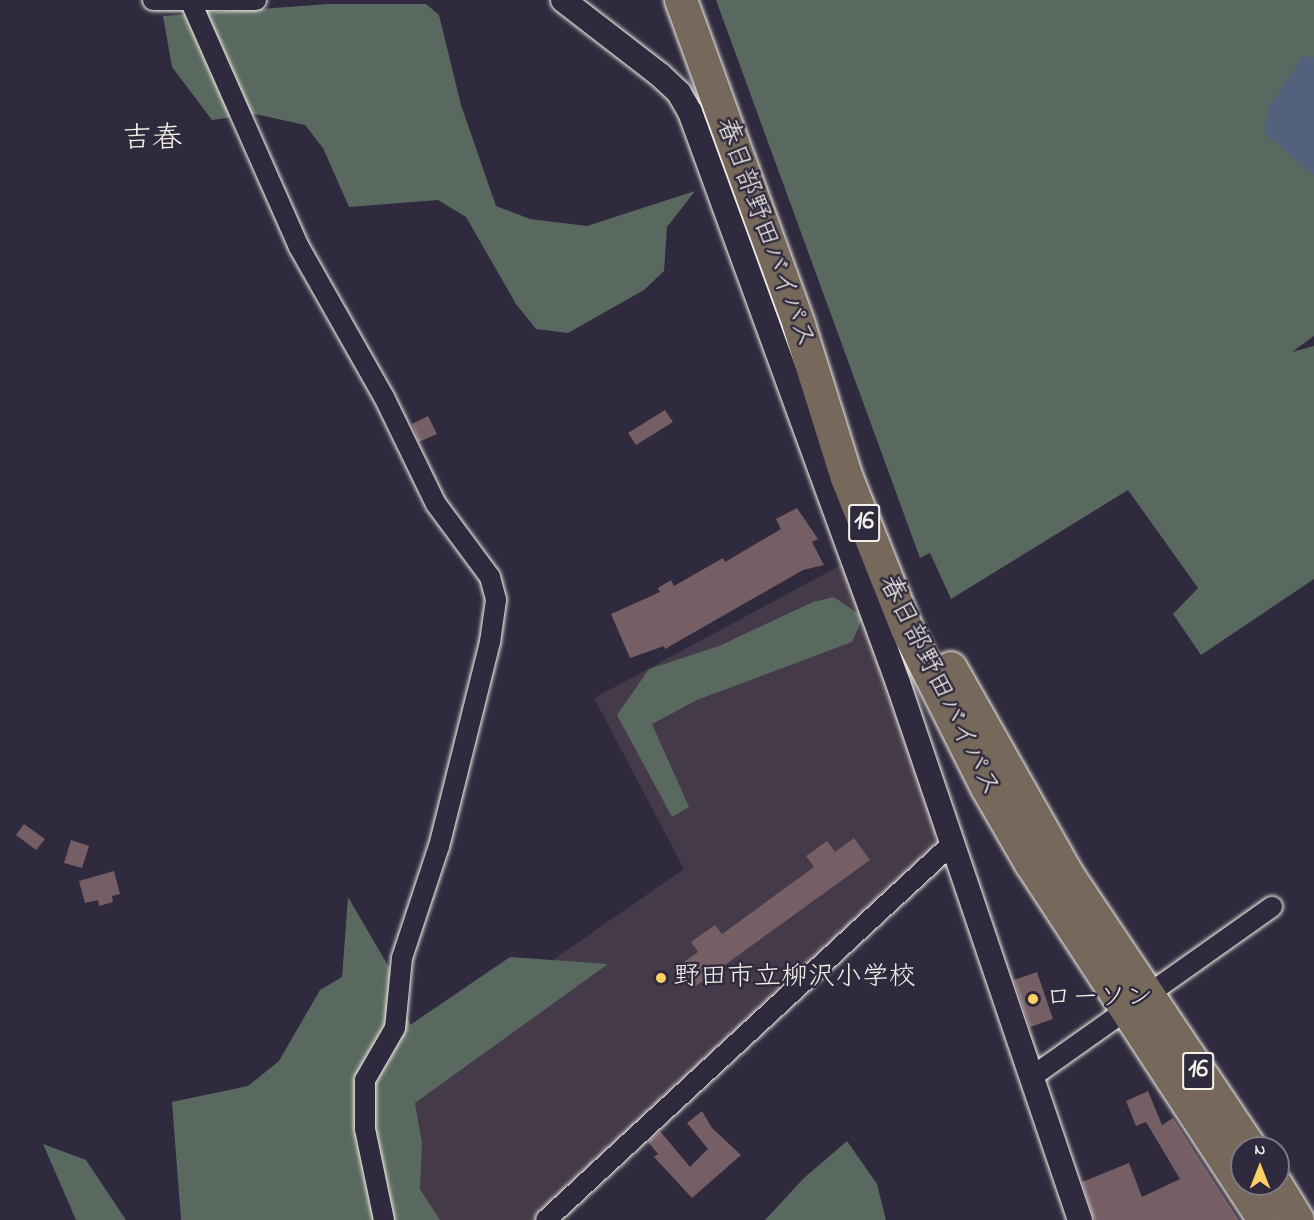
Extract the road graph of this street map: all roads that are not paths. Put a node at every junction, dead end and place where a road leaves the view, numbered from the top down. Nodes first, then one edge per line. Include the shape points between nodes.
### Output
1 (153, 0) edge
2 (256, 0) edge
3 (563, 0) edge
4 (681, 0) edge
5 (702, 0) edge
6 (190, 1) edge
7 (953, 843) junction
8 (1272, 907) dead end
9 (1135, 1002) junction
10 (1033, 1076) junction
11 (1241, 1136) edge
12 (1283, 1196) edge
13 (384, 1220) edge
14 (546, 1220) edge
15 (1080, 1220) edge
16 (1264, 1220) edge
17 (1298, 1220) edge

1 - 6 street
2 - 6 street
3 - 7 street via 660,75 679,93 690,112
4 - 9 highway, 春日部野田バイパス / 16 via 799,325 882,572 987,788
5 - 9 highway, 春日部野田バイパス / 16 via 817,317 884,524 924,618
6 - 13 street via 299,247 384,398 436,504 490,577 496,600 490,642 439,846 402,957 395,1028 365,1080 365,1129
7 - 10 street
7 - 14 street
8 - 9 street
9 - 10 street
9 - 11 highway, 春日部野田バイパス / 16
9 - 16 highway, 春日部野田バイパス / 16
10 - 15 street
12 - 17 highway

